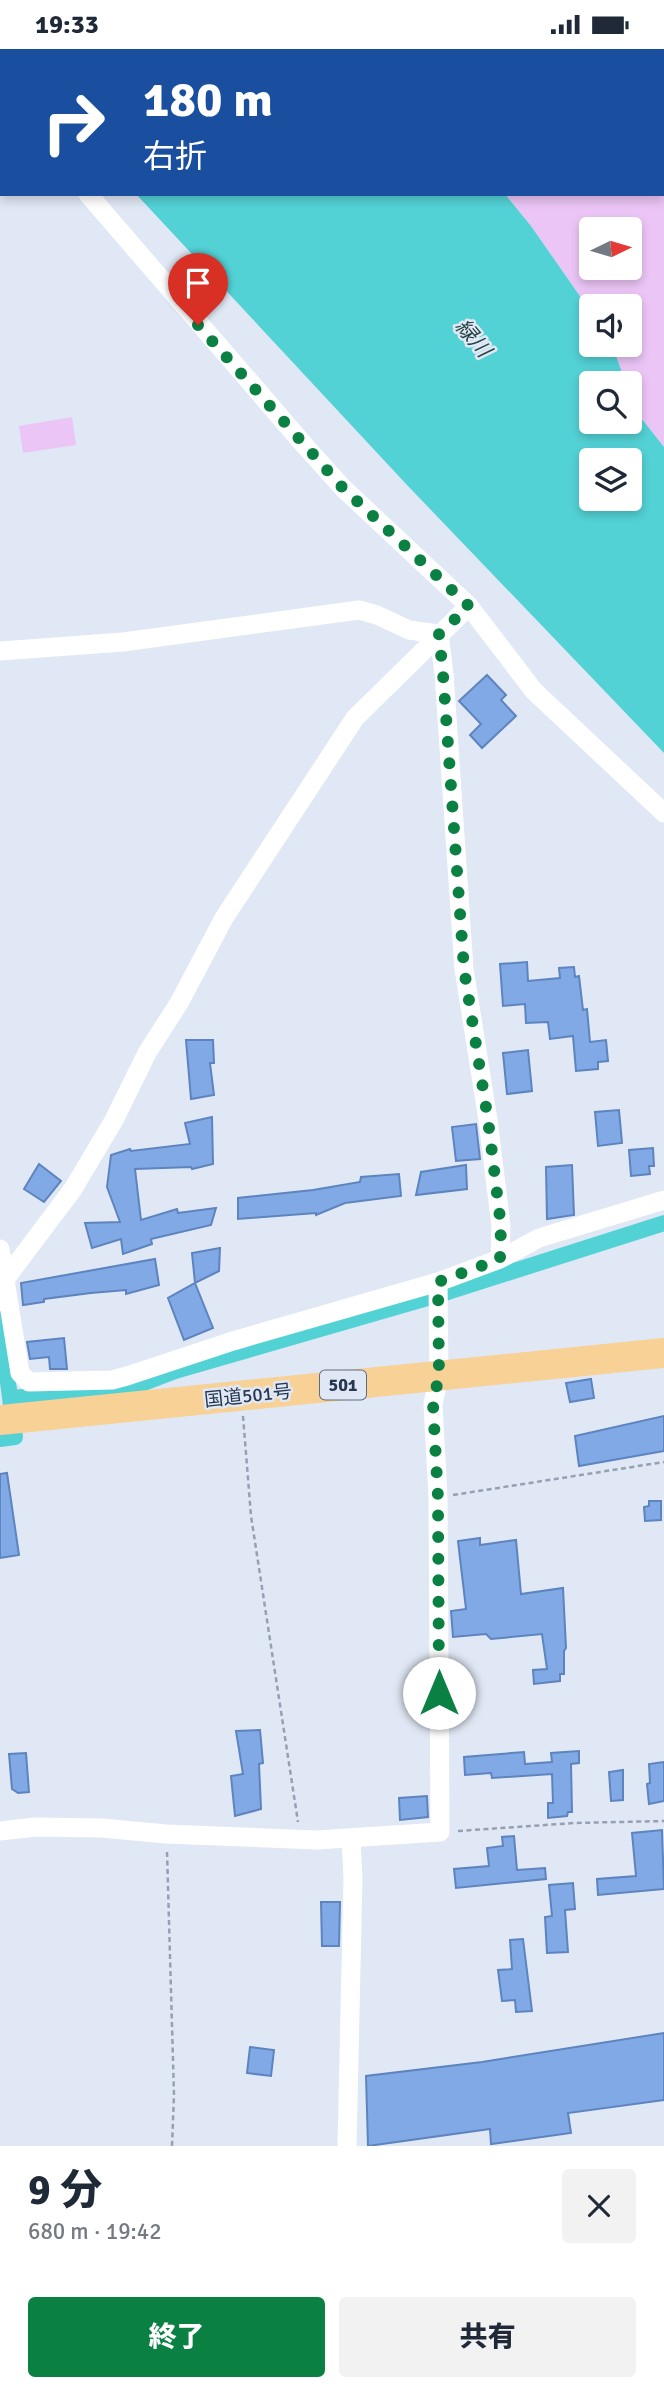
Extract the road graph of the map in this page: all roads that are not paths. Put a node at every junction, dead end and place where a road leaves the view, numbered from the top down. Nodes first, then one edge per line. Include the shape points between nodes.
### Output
1 (90, 196) edge
2 (469, 606) junction
3 (439, 634) junction
4 (0, 651) edge
5 (664, 813) edge
6 (664, 1201) edge
7 (0, 1249) edge
8 (500, 1259) junction
9 (2, 1284) edge
10 (438, 1290) junction
11 (664, 1353) edge
12 (439, 1375) junction
13 (10, 1419) edge
14 (0, 1831) edge
15 (351, 1838) junction
16 (347, 2146) edge

1 - 2 street via 343,488
2 - 3 street
2 - 5 street via 534,691
3 - 4 street via 409,630 359,610 123,642
3 - 8 street via 464,969 488,1120 501,1226
3 - 9 street via 355,718 224,918 74,1189
6 - 8 street via 539,1238
7 - 9 street
8 - 10 street
9 - 10 street via 20,1373 29,1382 112,1380 233,1341
10 - 12 street
11 - 12 highway, 国道501号 / 501
12 - 13 highway, 国道501号 / 501
12 - 15 street via 433,1404 440,1832
14 - 15 street via 102,1828
15 - 16 street

